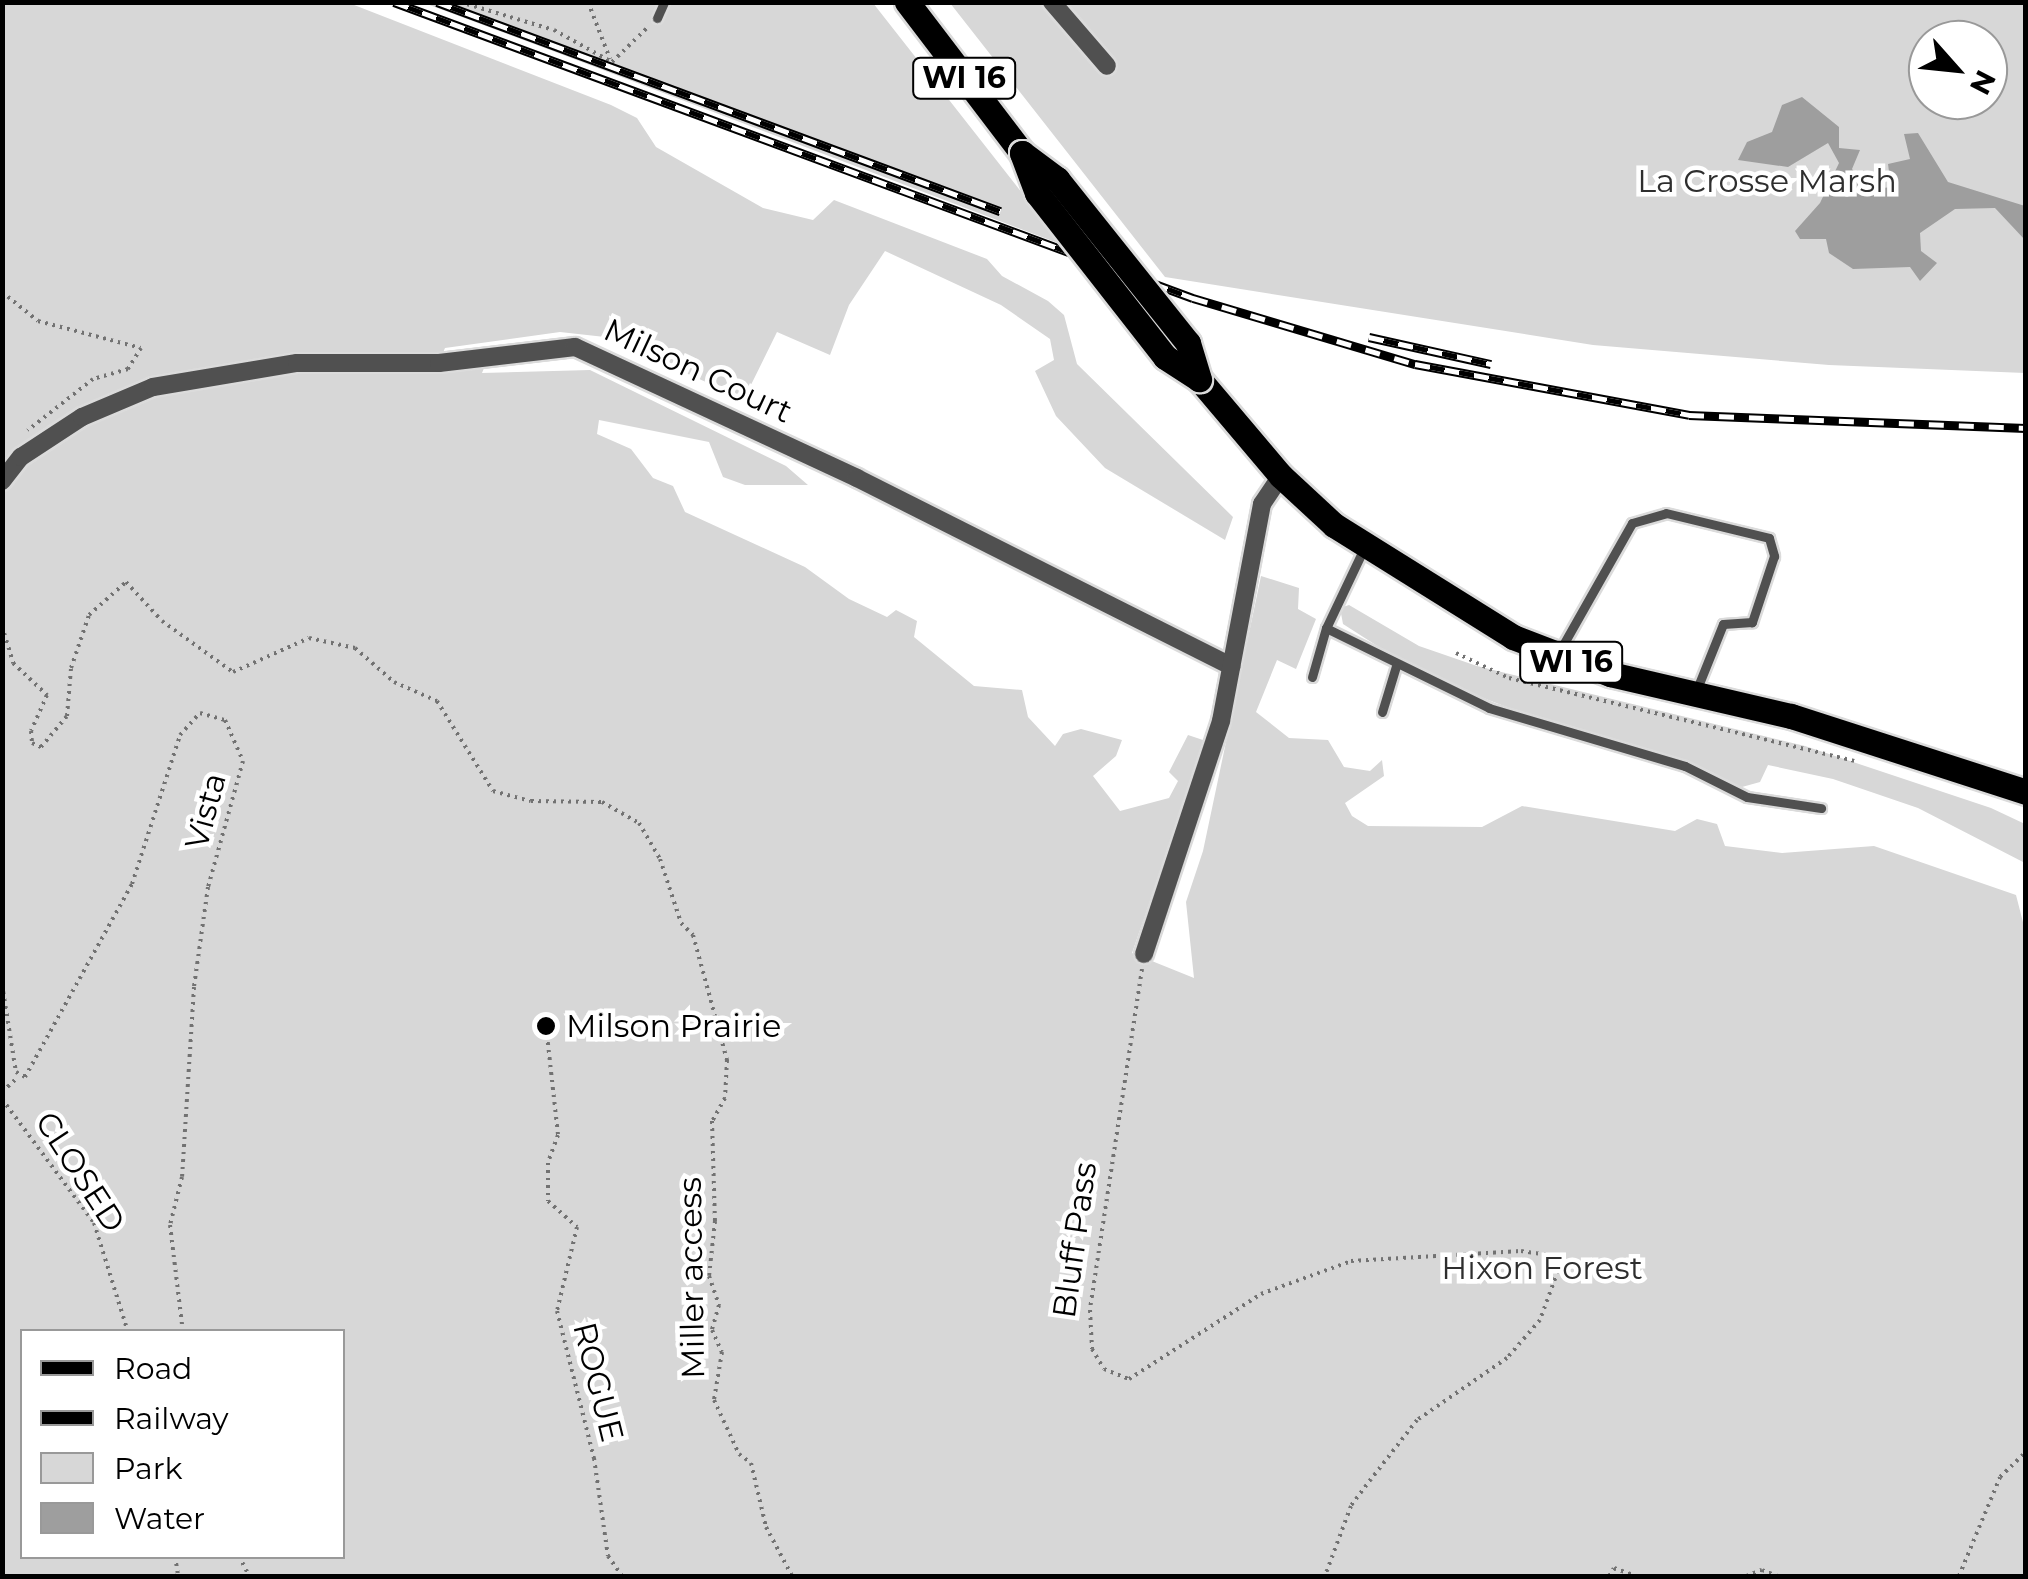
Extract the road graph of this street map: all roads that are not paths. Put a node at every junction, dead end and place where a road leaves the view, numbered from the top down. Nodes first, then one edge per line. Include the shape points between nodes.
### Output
1 (664, 2) edge
2 (906, 2) edge
3 (1052, 2) edge
4 (657, 18) road end
5 (1107, 66) dead end
6 (1281, 476) junction
7 (2, 481) edge
8 (1364, 546) junction
9 (1326, 628) junction
10 (1556, 657) junction
11 (1231, 666) junction
12 (1396, 666) junction
13 (1312, 676) dead end
14 (1695, 694) junction
15 (1382, 712) dead end
16 (2026, 792) edge
17 (1820, 808) dead end
18 (1144, 954) road end

1 - 4 lane
2 - 6 main road, WI 16, bridge via 1022,153 1036,193 1165,356 1199,379
3 - 5 street
6 - 8 main road, WI 16
6 - 11 street via 1262,504
7 - 11 street, Milson Court via 21,457 82,417 153,387 297,363 439,363 575,348 821,461
8 - 9 lane
8 - 10 main road, WI 16 via 1462,610
9 - 12 lane
9 - 13 lane
10 - 14 main road, WI 16
10 - 14 lane via 1632,523 1666,513 1769,538 1774,556 1752,622 1723,624
11 - 18 street via 1221,721
12 - 15 lane
12 - 17 lane via 1568,735 1685,766 1747,797
14 - 16 main road, WI 16 via 1854,734

